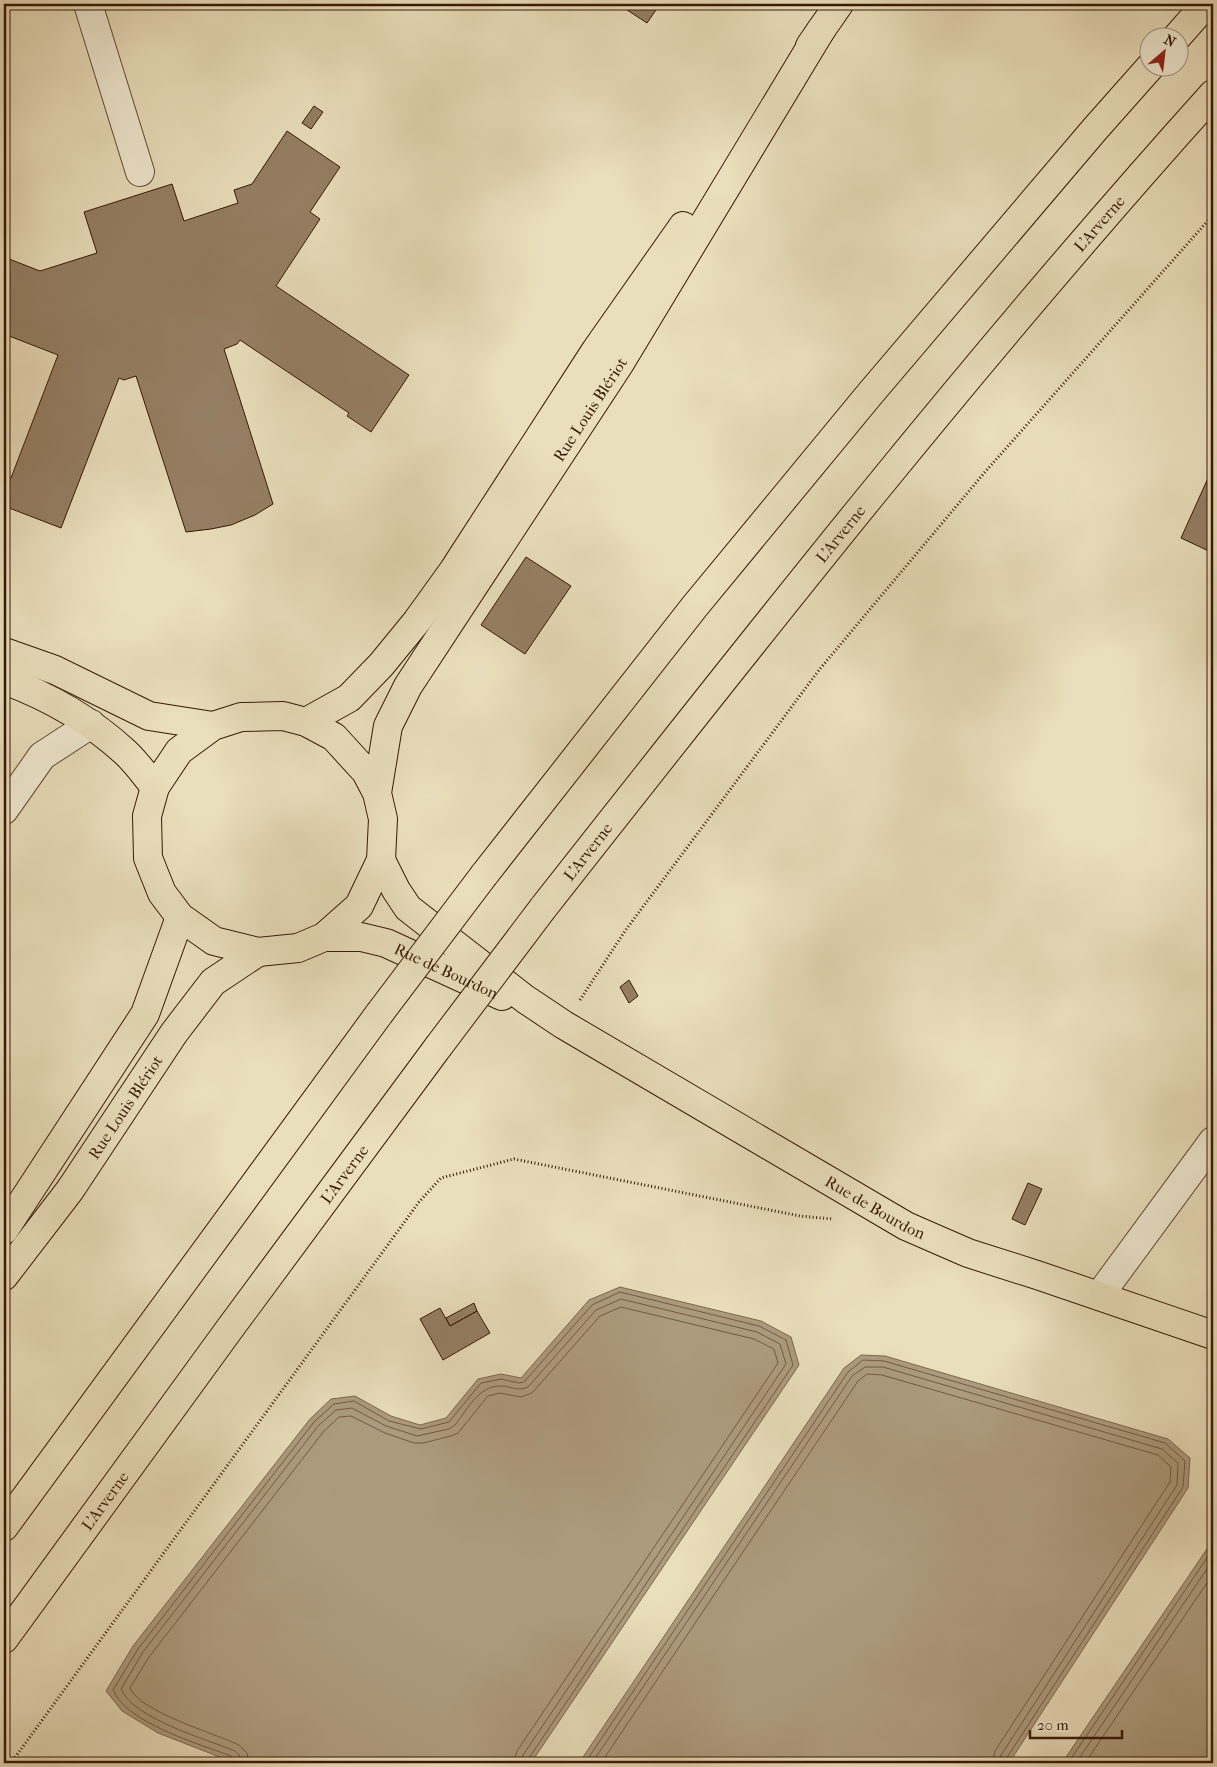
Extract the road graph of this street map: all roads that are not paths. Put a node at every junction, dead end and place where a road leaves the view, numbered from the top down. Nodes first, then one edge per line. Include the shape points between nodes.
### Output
1 (88, 4) edge
2 (839, 4) edge
3 (1206, 4) edge
4 (1185, 28) edge
5 (821, 30) junction
6 (1140, 78) edge
7 (1213, 94) edge
8 (140, 172) dead end
9 (4, 652) edge
10 (4, 680) edge
11 (306, 722) junction
12 (91, 724) junction
13 (213, 726) junction
14 (155, 787) junction
15 (377, 793) junction
16 (4, 810) edge
17 (381, 860) junction
18 (180, 918) junction
19 (324, 937) junction
20 (258, 952) junction
21 (564, 1025) junction
22 (1213, 1141) edge
23 (39, 1173) junction
24 (4, 1212) edge
25 (4, 1230) edge
26 (4, 1276) edge
27 (1099, 1296) junction
28 (1213, 1336) edge
29 (4, 1527) edge
30 (4, 1639) edge

1 - 8 lane
2 - 5 main road, Rue Louis Blériot
3 - 4 main road
5 - 11 main road, Rue Louis Blériot via 596,350 417,621 349,698
5 - 15 main road, Rue Louis Blériot via 620,363 408,686 388,726
6 - 29 main road, bridge via 868,395 695,606 484,875
7 - 30 main road, L'Arverne, bridge via 916,439 543,908
9 - 13 main road via 55,670 148,716
10 - 12 main road via 37,693
11 - 13 main road via 283,716 241,717
11 - 15 main road via 334,737 366,772
12 - 14 main road via 126,753
12 - 16 lane via 42,756
13 - 14 main road via 179,751
14 - 18 main road via 147,816 148,858 162,893
15 - 17 main road via 383,819
17 - 19 main road via 359,906
17 - 21 main road, Rue de Bourdon via 408,908 525,999
18 - 20 main road via 214,941
18 - 23 main road via 146,1014
19 - 20 main road via 298,948
19 - 21 main road, Rue de Bourdon via 361,937 386,943
20 - 26 main road, Rue Louis Blériot via 213,982 174,1034 70,1190
21 - 27 main road, Rue de Bourdon via 906,1226 968,1253
22 - 27 lane
23 - 24 lane
23 - 25 main road
27 - 28 main road, Rue de Bourdon

